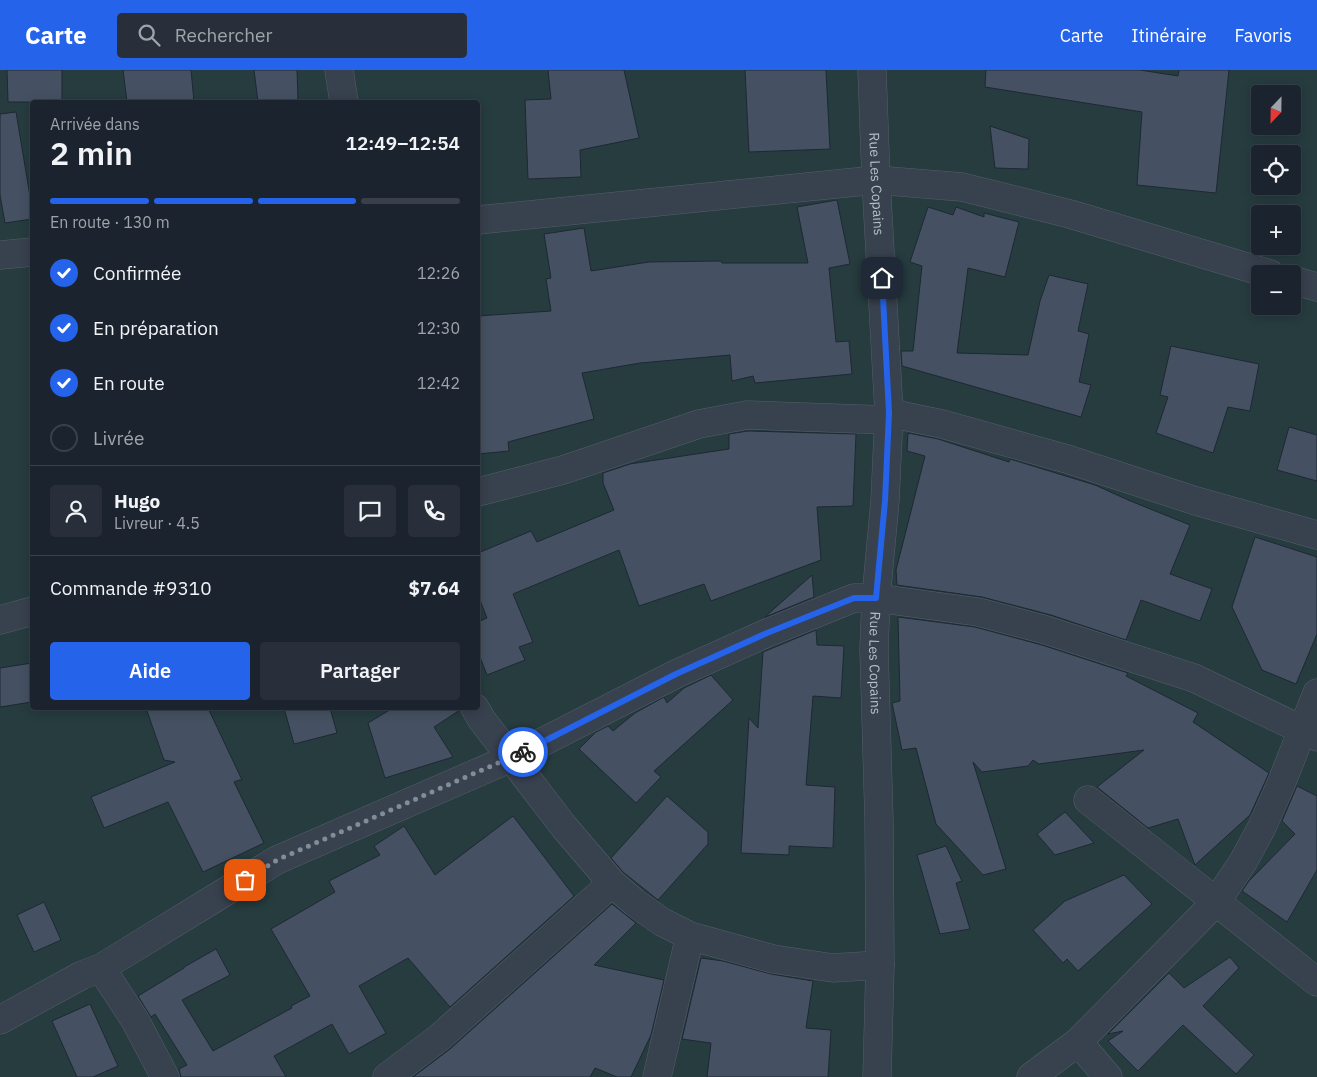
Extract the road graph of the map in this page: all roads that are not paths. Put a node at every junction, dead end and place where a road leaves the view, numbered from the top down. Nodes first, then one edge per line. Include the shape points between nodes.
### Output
1 (339, 70) edge
2 (872, 70) edge
3 (344, 100) edge
4 (876, 180) junction
5 (480, 220) edge
6 (30, 252) edge
7 (0, 255) edge
8 (1251, 268) edge
9 (1301, 283) edge
10 (1317, 288) edge
11 (888, 417) junction
12 (480, 491) edge
13 (1317, 535) edge
14 (876, 598) junction
15 (30, 612) edge
16 (0, 620) edge
17 (1317, 693) edge
18 (476, 710) edge
19 (1310, 733) edge
20 (511, 758) junction
21 (1088, 800) dead end
22 (612, 883) junction
23 (1216, 902) junction
24 (690, 936) junction
25 (880, 965) junction
26 (101, 968) junction
27 (1317, 982) edge
28 (0, 1020) edge
29 (1078, 1042) junction
30 (166, 1077) edge
31 (387, 1077) edge
32 (656, 1077) edge
33 (877, 1077) edge
34 (1031, 1077) edge
35 (1108, 1077) edge

1 - 3 street
2 - 4 street, Rue Les Copains
4 - 5 street
4 - 8 street via 962,186 1070,214
4 - 11 street, Rue Les Copains
6 - 7 street
9 - 10 street
11 - 12 street via 747,415 699,424 562,470
11 - 13 street via 942,424
11 - 14 street, Rue Les Copains via 885,501
14 - 19 street via 978,612 1046,630 1194,678
14 - 20 street via 854,598 767,633 676,674
14 - 25 street, Rue Les Copains via 874,648
15 - 16 street
17 - 19 street
18 - 20 street
19 - 23 street via 1243,862
20 - 22 street
20 - 26 street via 277,860
21 - 23 street
22 - 24 street via 662,922
22 - 31 street via 440,1037
23 - 27 street
23 - 29 street
24 - 25 street via 773,960 833,968
24 - 32 street
25 - 33 street, Rue Les Copains
26 - 28 street
26 - 30 street
29 - 34 street
29 - 35 street

